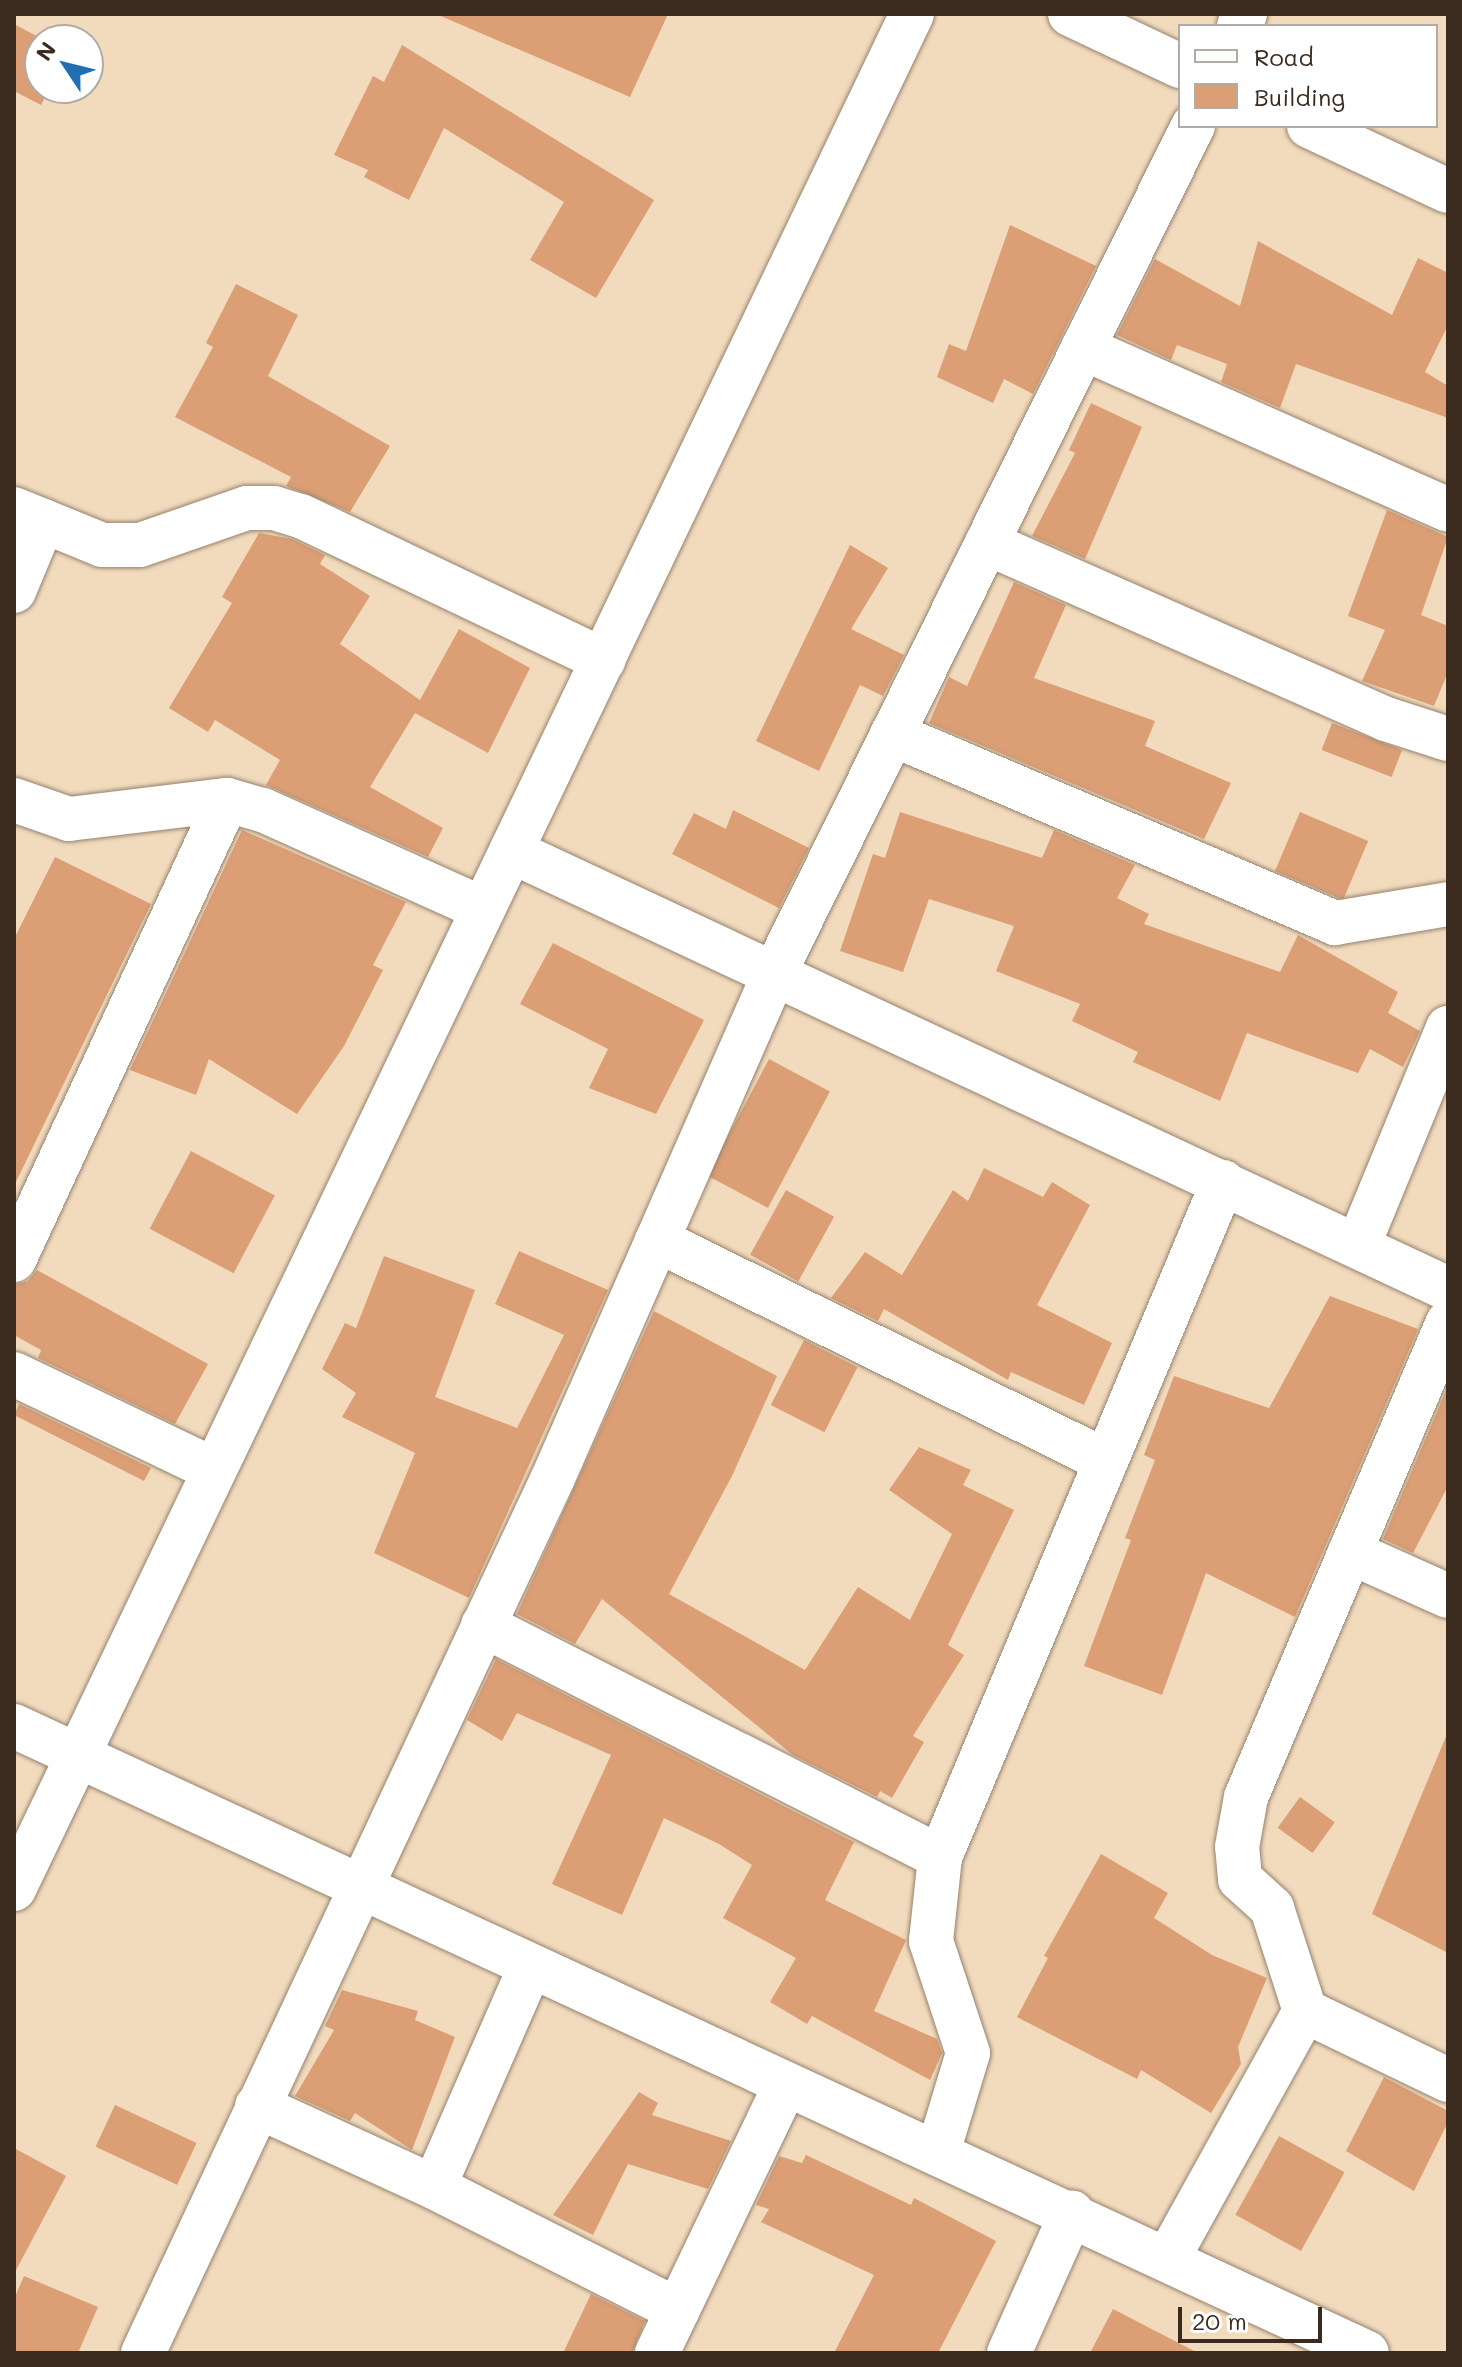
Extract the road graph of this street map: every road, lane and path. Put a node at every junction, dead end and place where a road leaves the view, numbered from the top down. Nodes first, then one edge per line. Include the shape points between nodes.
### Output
1 (912, 14) edge
2 (1070, 14) edge
3 (1178, 65) edge
4 (1192, 128) edge
5 (1313, 128) edge
6 (1448, 191) edge
7 (1083, 348) junction
8 (1448, 510) edge
9 (29, 515) edge
10 (987, 543) junction
11 (14, 591) edge
12 (603, 660) junction
13 (892, 734) junction
14 (1448, 739) edge
15 (14, 800) edge
16 (227, 800) junction
17 (511, 851) junction
18 (1448, 904) edge
19 (483, 909) junction
20 (775, 972) junction
21 (1448, 1028) edge
22 (1223, 1182) junction
23 (657, 1240) junction
24 (1358, 1246) junction
25 (14, 1260) edge
26 (1448, 1289) edge
27 (1448, 1322) edge
28 (14, 1374) edge
29 (1106, 1461) junction
30 (214, 1470) junction
31 (1350, 1552) junction
32 (1448, 1596) edge
33 (483, 1625) junction
34 (14, 1726) edge
35 (77, 1756) junction
36 (940, 1857) junction
37 (14, 1889) edge
38 (357, 1889) junction
39 (530, 1967) junction
40 (1305, 2011) junction
41 (1448, 2080) edge
42 (786, 2084) junction
43 (257, 2106) junction
44 (938, 2152) junction
45 (434, 2187) junction
46 (1072, 2212) junction
47 (1168, 2258) junction
48 (678, 2310) junction
49 (143, 2353) edge
50 (657, 2353) edge
51 (1009, 2353) edge
52 (1367, 2353) edge

1 - 12 street
2 - 3 street
4 - 7 street
5 - 6 street
7 - 8 street
7 - 10 street
9 - 11 street
9 - 12 street via 102,545 140,545 247,508 274,508 301,516
10 - 13 street
10 - 14 street via 1386,719
12 - 17 street
13 - 18 street via 1335,923
13 - 20 street
15 - 16 street via 69,819
16 - 19 street via 263,810
16 - 25 street
17 - 19 street
17 - 20 street
19 - 30 street
20 - 22 street
20 - 23 street
21 - 24 street
22 - 24 street
22 - 29 street
23 - 29 street
23 - 33 street
24 - 26 street
27 - 31 street
28 - 30 street
29 - 36 street
30 - 35 street
31 - 32 street
31 - 40 street via 1246,1797 1237,1847 1240,1879 1272,1908
33 - 36 street
33 - 38 street
34 - 35 street
35 - 37 street
35 - 38 street
36 - 44 street via 931,1941 968,2053
38 - 39 street
38 - 43 street
39 - 42 street
39 - 45 street
40 - 41 street
40 - 47 street
42 - 44 street
42 - 48 street
43 - 45 street
43 - 49 street
44 - 46 street
45 - 48 street
46 - 47 street
46 - 51 street
47 - 52 street
48 - 50 street

